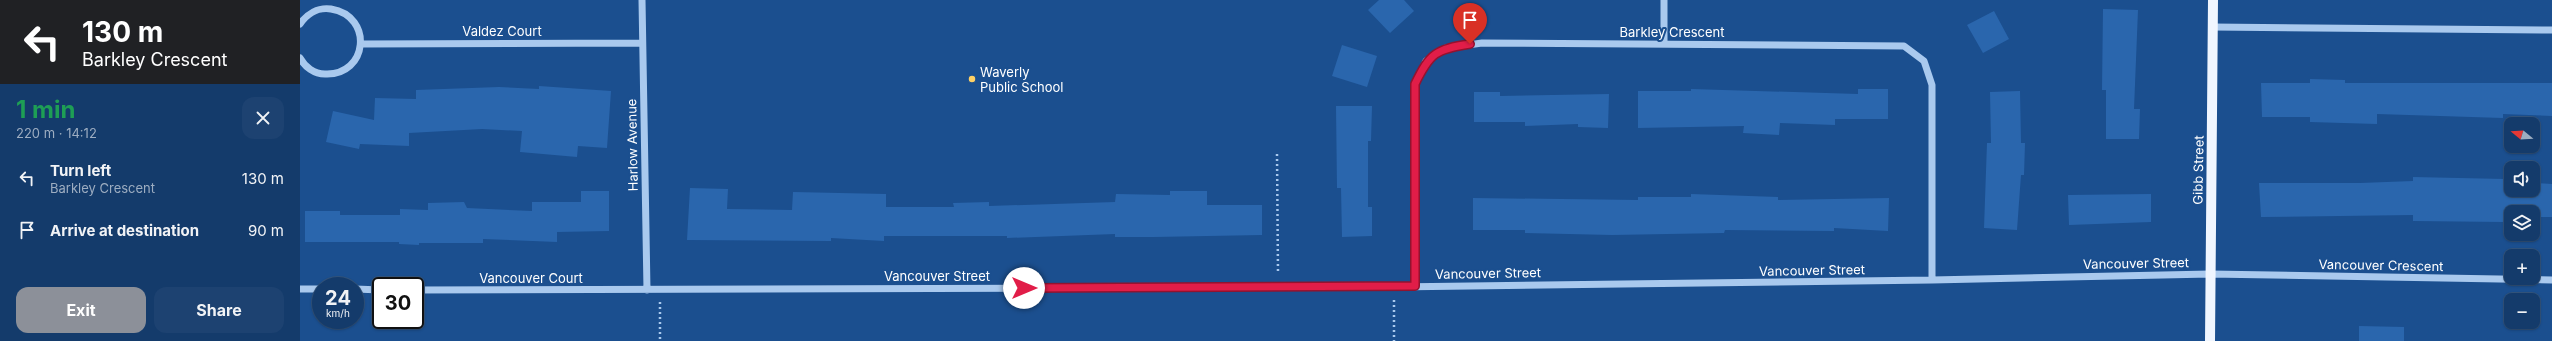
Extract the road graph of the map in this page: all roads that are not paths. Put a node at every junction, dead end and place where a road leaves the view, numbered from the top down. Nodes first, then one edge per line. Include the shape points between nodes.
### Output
1 (642, 0) edge
2 (1664, 0) edge
3 (2213, 0) edge
4 (300, 24) edge
5 (2212, 27) junction
6 (2552, 30) edge
7 (642, 43) junction
8 (361, 44) junction
9 (1664, 44) junction
10 (300, 58) edge
11 (2210, 274) junction
12 (1932, 280) junction
13 (2552, 280) edge
14 (1415, 286) junction
15 (300, 289) edge
16 (312, 289) edge
17 (424, 290) edge
18 (647, 290) junction
19 (2210, 341) edge

1 - 7 street, Harlow Avenue
2 - 9 street
3 - 5 main road, Gibb Street
4 - 8 street via 317,10 338,10 355,22 360,32
5 - 6 street
5 - 11 main road, Gibb Street
7 - 8 street, Valdez Court
7 - 18 street, Harlow Avenue
8 - 10 street via 359,55 352,64 332,75 310,70
9 - 12 street, Barkley Crescent via 1904,46 1924,61 1932,85
9 - 14 street, Barkley Crescent via 1482,43 1446,48 1426,61 1415,84
11 - 12 street, Vancouver Street
11 - 13 street, Vancouver Crescent
11 - 19 main road, Gibb Street
12 - 14 street, Vancouver Street
14 - 18 street, Vancouver Street
15 - 16 street
17 - 18 street, Vancouver Court

